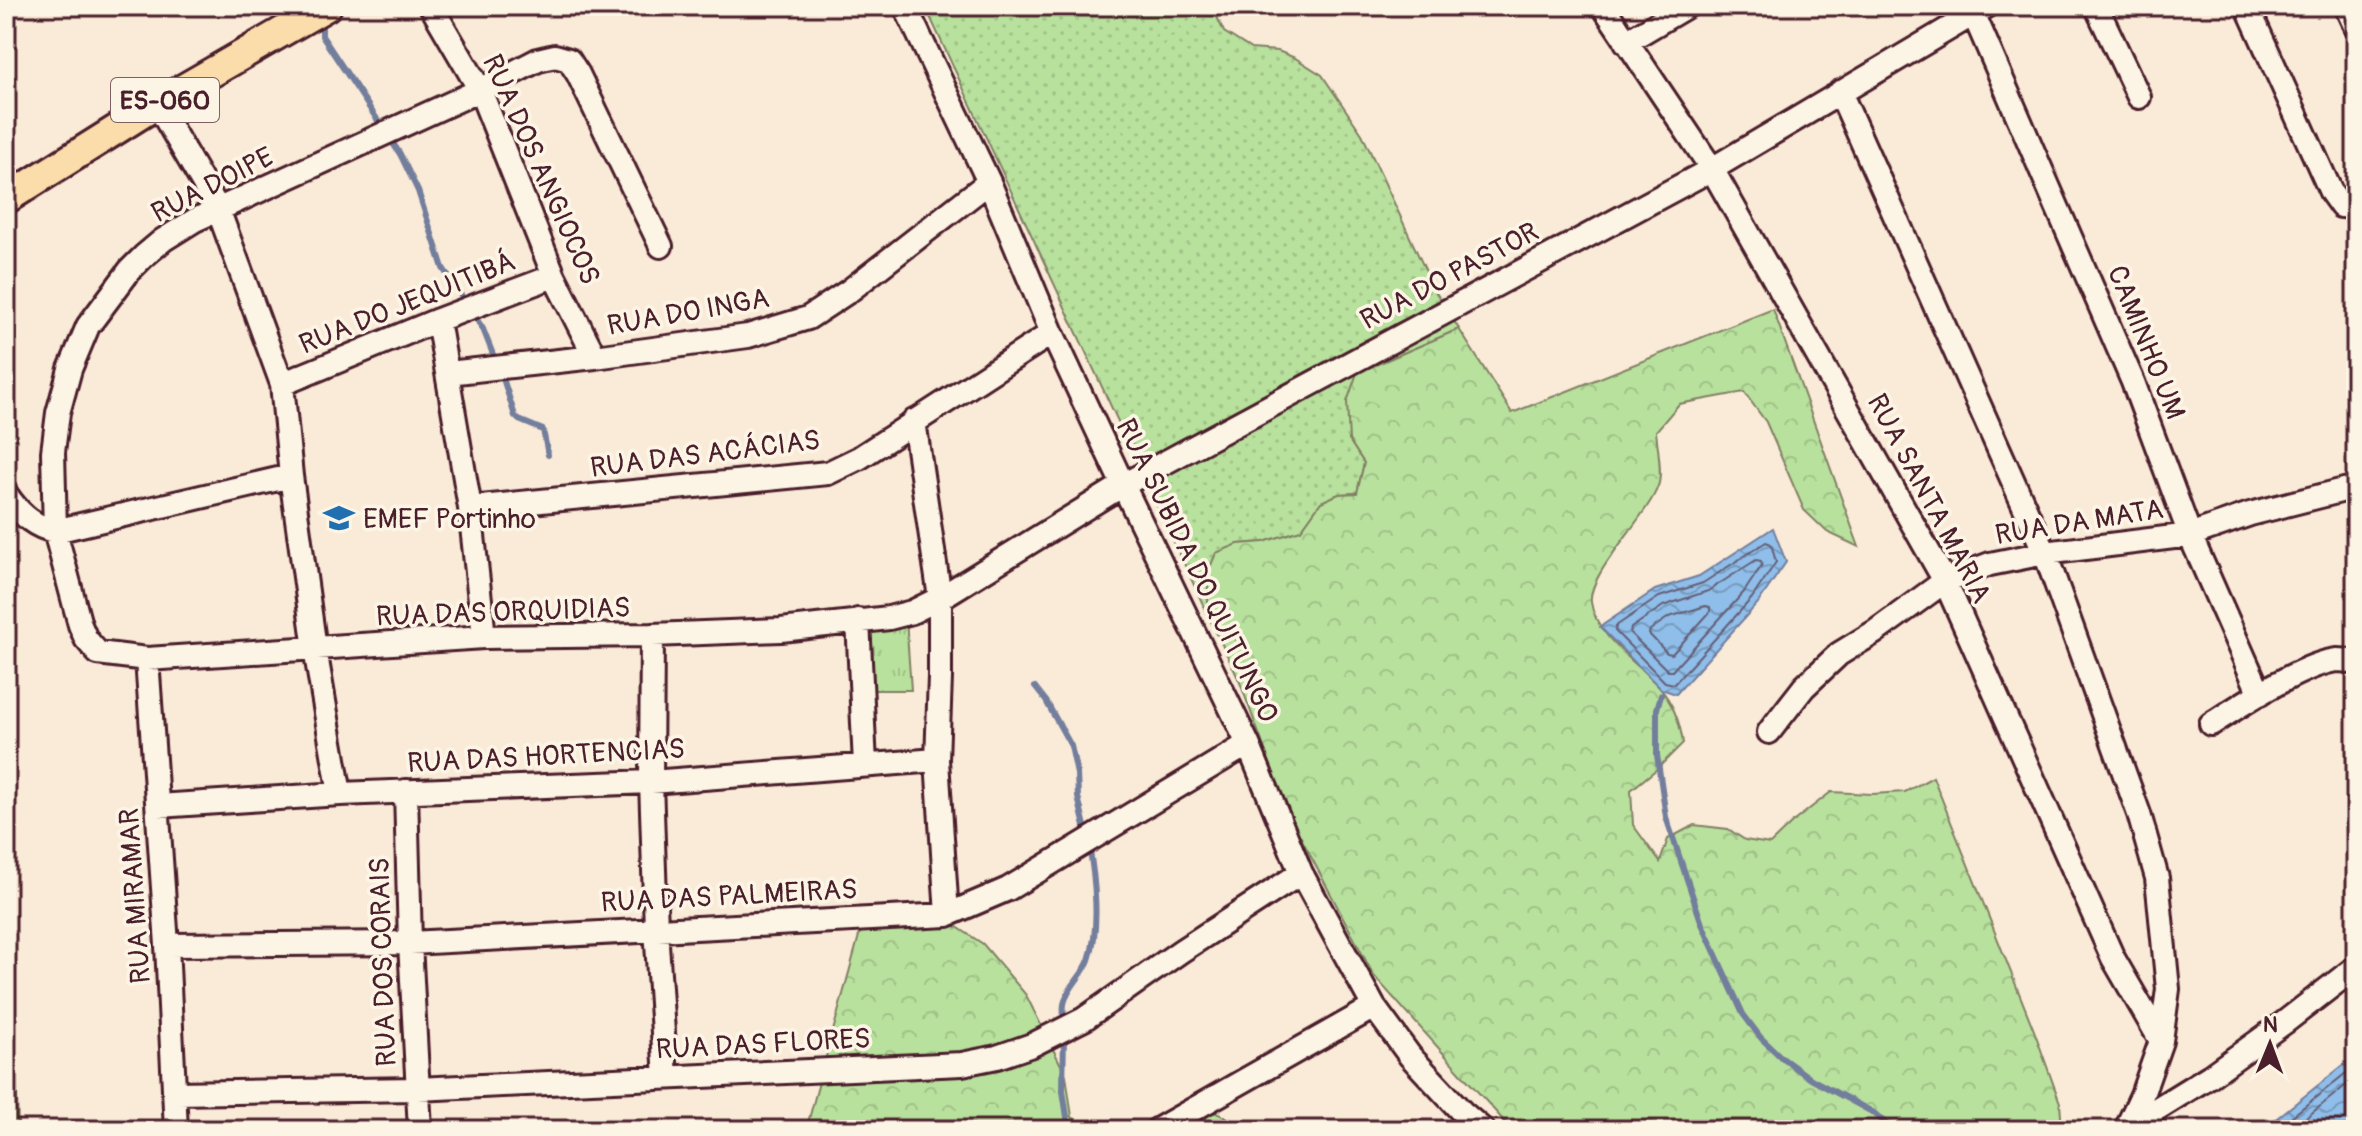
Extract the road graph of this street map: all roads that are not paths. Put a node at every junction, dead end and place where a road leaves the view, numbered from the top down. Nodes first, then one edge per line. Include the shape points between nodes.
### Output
1 (327, 6) edge
2 (431, 6) edge
3 (905, 6) edge
4 (1603, 6) edge
5 (1687, 6) edge
6 (2096, 6) edge
7 (2247, 6) edge
8 (2346, 6) edge
9 (1981, 11) edge
10 (2356, 28) edge
11 (1626, 42) junction
12 (480, 90) junction
13 (1840, 92) junction
14 (2139, 97) dead end
15 (157, 104) junction
16 (1712, 169) junction
17 (989, 182) junction
18 (6, 199) edge
19 (2356, 207) edge
20 (218, 209) junction
21 (661, 246) dead end
22 (554, 276) junction
23 (438, 320) junction
24 (1052, 333) junction
25 (595, 357) junction
26 (448, 373) junction
27 (282, 384) junction
28 (914, 421) junction
29 (291, 476) junction
30 (1123, 485) junction
31 (2356, 487) edge
32 (6, 494) edge
33 (470, 508) junction
34 (55, 531) junction
35 (2190, 535) junction
36 (2045, 553) junction
37 (1945, 581) junction
38 (940, 598) junction
39 (858, 620) junction
40 (80, 625) joint
41 (652, 635) junction
42 (484, 637) junction
43 (315, 649) junction
44 (147, 659) junction
45 (2356, 662) edge
46 (2260, 694) junction
47 (2211, 724) dead end
48 (1769, 732) dead end
49 (1248, 744) junction
50 (937, 760) junction
51 (865, 765) junction
52 (651, 782) junction
53 (406, 791) junction
54 (340, 794) junction
55 (158, 806) junction
56 (1301, 873) junction
57 (947, 915) junction
58 (656, 929) junction
59 (410, 943) junction
60 (167, 945) junction
61 (2356, 967) edge
62 (1374, 1007) junction
63 (2161, 1041) junction
64 (666, 1077) junction
65 (417, 1089) junction
66 (175, 1093) junction
67 (2124, 1128) edge
68 (176, 1130) edge
69 (420, 1130) edge
70 (1157, 1130) edge
71 (1483, 1130) edge

1 - 15 main road, ES-060
2 - 12 street, RUA DOS ANGIOCOS
3 - 17 street, RUA SUBIDA DO QUITUNGO
4 - 11 street, RUA SANTA MARIA
5 - 11 street
6 - 14 street
7 - 19 street via 2331,192 2341,206
8 - 10 street
9 - 13 street, RUA DO PASTOR
9 - 35 street, CAMINHO UM
11 - 16 street, RUA SANTA MARIA
12 - 20 street, RUA DOIPE
12 - 21 street, RUA DOIPE via 538,60 569,60
12 - 22 street, RUA DOS ANGIOCOS
13 - 16 street, RUA DO PASTOR
13 - 36 street
15 - 18 main road, ES-060
15 - 20 street
16 - 30 street, RUA DO PASTOR
16 - 37 street, RUA SANTA MARIA
17 - 24 street, RUA SUBIDA DO QUITUNGO
17 - 25 street, RUA DO INGA via 808,318 748,336
20 - 27 street
20 - 34 street, RUA DOIPE via 144,256 88,326 58,413 53,452
22 - 23 street, RUA DO JEQUITIBÁ
22 - 25 street, RUA DOS ANGIOCOS
23 - 26 street
23 - 27 street, RUA DO JEQUITIBÁ
24 - 28 street, RUA DAS ACÁCIAS
24 - 30 street, RUA SUBIDA DO QUITUNGO
25 - 26 street, RUA DO INGA
26 - 33 street
27 - 29 street
28 - 33 street, RUA DAS ACÁCIAS via 828,473
28 - 38 street
29 - 34 street
29 - 43 street
30 - 38 street, RUA DO PASTOR
30 - 49 street, RUA SUBIDA DO QUITUNGO
31 - 35 street, RUA DA MATA
32 - 34 street via 35,524
33 - 42 street
34 - 40 street, RUA DOIPE
35 - 36 street, RUA DA MATA
35 - 46 street, CAMINHO UM
36 - 37 street, RUA DA MATA via 1990,564
36 - 63 street via 2135,801 2157,878 2168,989
37 - 48 street, RUA DA MATA via 1839,654 1804,687
37 - 63 street, RUA SANTA MARIA via 2113,958
38 - 39 street, RUA DAS ORQUIDIAS via 912,612
38 - 50 street
39 - 41 street, RUA DAS ORQUIDIAS via 781,630
39 - 51 street
40 - 44 street, RUA DAS ORQUIDIAS via 98,653
41 - 42 street, RUA DAS ORQUIDIAS
41 - 52 street
42 - 43 street, RUA DAS ORQUIDIAS
43 - 44 street, RUA DAS ORQUIDIAS
43 - 54 street
44 - 55 street, RUA MIRAMAR
45 - 46 street via 2319,664
46 - 47 street
49 - 56 street, RUA SUBIDA DO QUITUNGO
49 - 57 street, RUA DAS PALMEIRAS via 1008,889
50 - 51 street, RUA DAS HORTENCIAS
50 - 57 street
51 - 52 street, RUA DAS HORTENCIAS
52 - 53 street, RUA DAS HORTENCIAS
52 - 58 street
53 - 54 street, RUA DAS HORTENCIAS
53 - 59 street, RUA DOS CORAIS
54 - 55 street, RUA DAS HORTENCIAS
55 - 60 street, RUA MIRAMAR
56 - 62 street, RUA SUBIDA DO QUITUNGO
56 - 64 street, RUA DAS FLORES via 1084,1019 997,1057 962,1064
57 - 58 street, RUA DAS PALMEIRAS
58 - 59 street, RUA DAS PALMEIRAS
58 - 64 street
59 - 60 street, RUA DAS PALMEIRAS
59 - 65 street, RUA DOS CORAIS
60 - 66 street, RUA MIRAMAR
61 - 67 street via 2210,1076
62 - 70 street
62 - 71 street, RUA SUBIDA DO QUITUNGO via 1410,1056
63 - 67 street
64 - 65 street, RUA DAS FLORES
65 - 66 street, RUA DAS FLORES
65 - 69 street, RUA DOS CORAIS
66 - 68 street, RUA MIRAMAR

